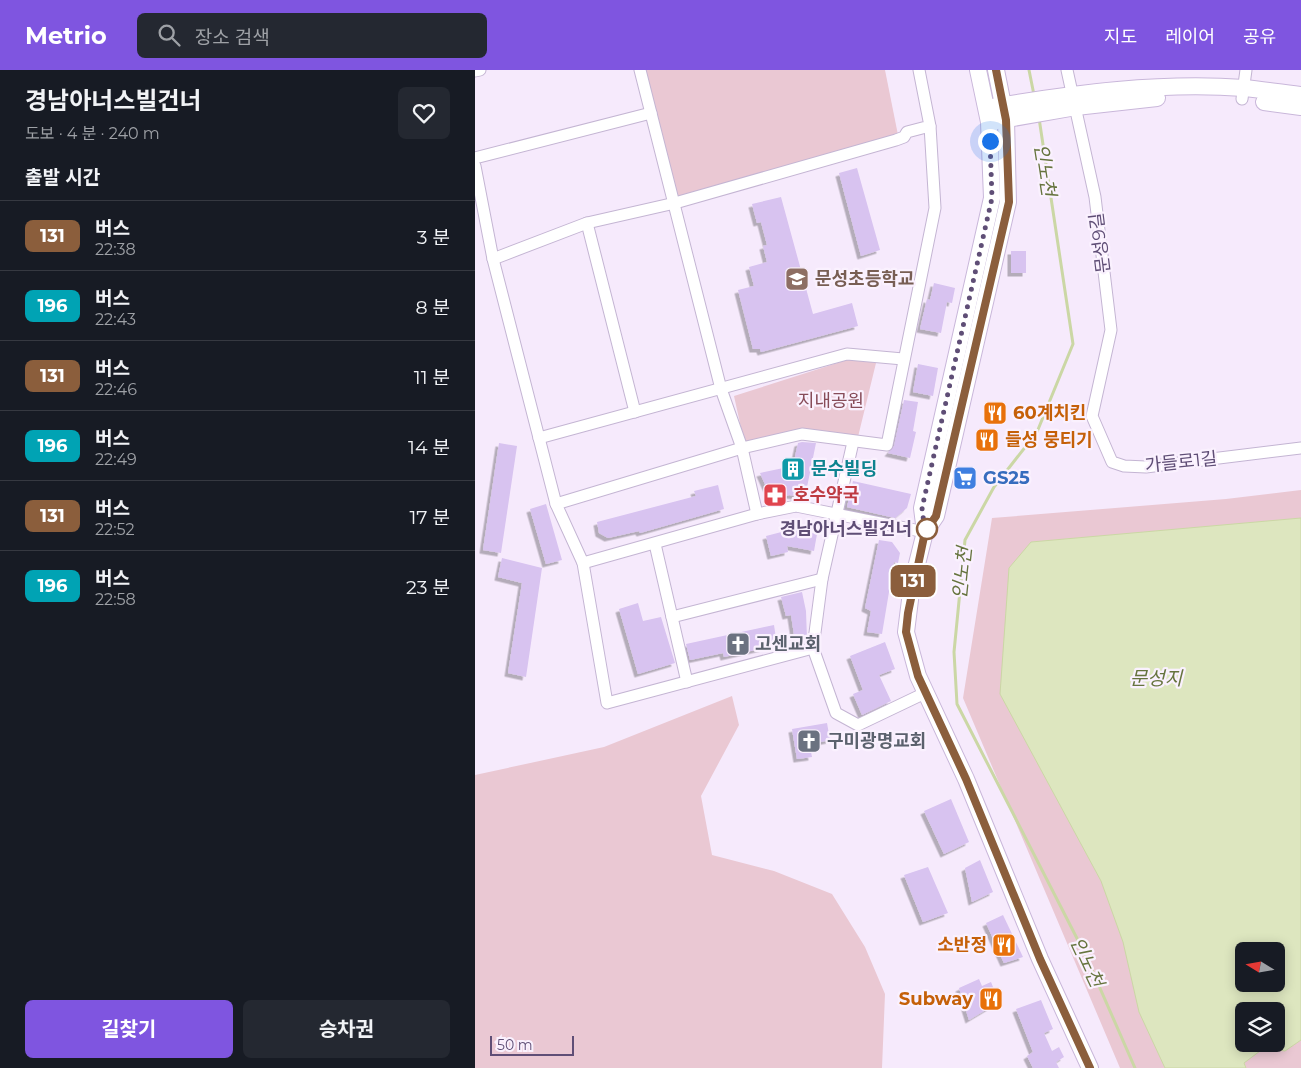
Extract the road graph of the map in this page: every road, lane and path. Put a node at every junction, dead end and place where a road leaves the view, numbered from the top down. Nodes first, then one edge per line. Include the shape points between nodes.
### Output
1 (479, 70) edge
2 (640, 70) edge
3 (919, 70) edge
4 (978, 70) edge
5 (996, 70) edge
6 (1067, 70) edge
7 (1246, 70) edge
8 (475, 71) edge
9 (1243, 93) junction
10 (1301, 95) edge
11 (1067, 103) junction
12 (1301, 107) edge
13 (1011, 112) junction
14 (651, 113) junction
15 (987, 116) junction
16 (930, 126) junction
17 (475, 158) edge
18 (475, 166) edge
19 (675, 204) junction
20 (587, 224) junction
21 (493, 258) junction
22 (903, 359) junction
23 (721, 389) junction
24 (635, 412) junction
25 (1092, 416) joint
26 (539, 438) junction
27 (853, 442) junction
28 (742, 448) junction
29 (1301, 448) edge
30 (556, 504) junction
31 (757, 514) junction
32 (837, 516) junction
33 (925, 532) junction
34 (655, 544) junction
35 (583, 563) junction
36 (821, 579) junction
37 (672, 617) junction
38 (813, 648) junction
39 (687, 682) junction
40 (925, 693) junction
41 (1090, 1068) edge

1 - 8 street
2 - 14 street
3 - 16 street
4 - 15 street
5 - 13 street
6 - 11 street, 문성9길
7 - 9 street
9 - 10 street
9 - 11 street via 1171,87 1127,89
9 - 12 street
11 - 13 street
11 - 25 street, 문성9길 via 1095,197 1111,330
13 - 15 street
13 - 33 street via 1009,202 936,516
14 - 17 street
14 - 19 street
15 - 33 street via 992,198 922,508
16 - 19 street via 907,132 905,137 896,140
16 - 22 street via 935,208
18 - 21 street
19 - 20 street
19 - 23 street
20 - 21 street
20 - 24 street
21 - 26 street
22 - 23 street via 847,354
22 - 27 street via 887,445
23 - 24 street
23 - 28 street
24 - 26 street
25 - 29 street, 가들로1길 via 1112,462 1124,466
26 - 30 street
27 - 28 street via 802,434
27 - 32 street
28 - 30 street
28 - 31 street
30 - 35 street
31 - 32 street via 796,506
31 - 34 street
32 - 33 street
32 - 36 street
33 - 40 street via 912,584 906,632
34 - 35 street
34 - 37 street
35 - 39 street via 607,703
36 - 37 street
36 - 38 street
37 - 39 street
38 - 39 street
38 - 40 street via 836,713 858,725
40 - 41 street via 966,779 1040,959

